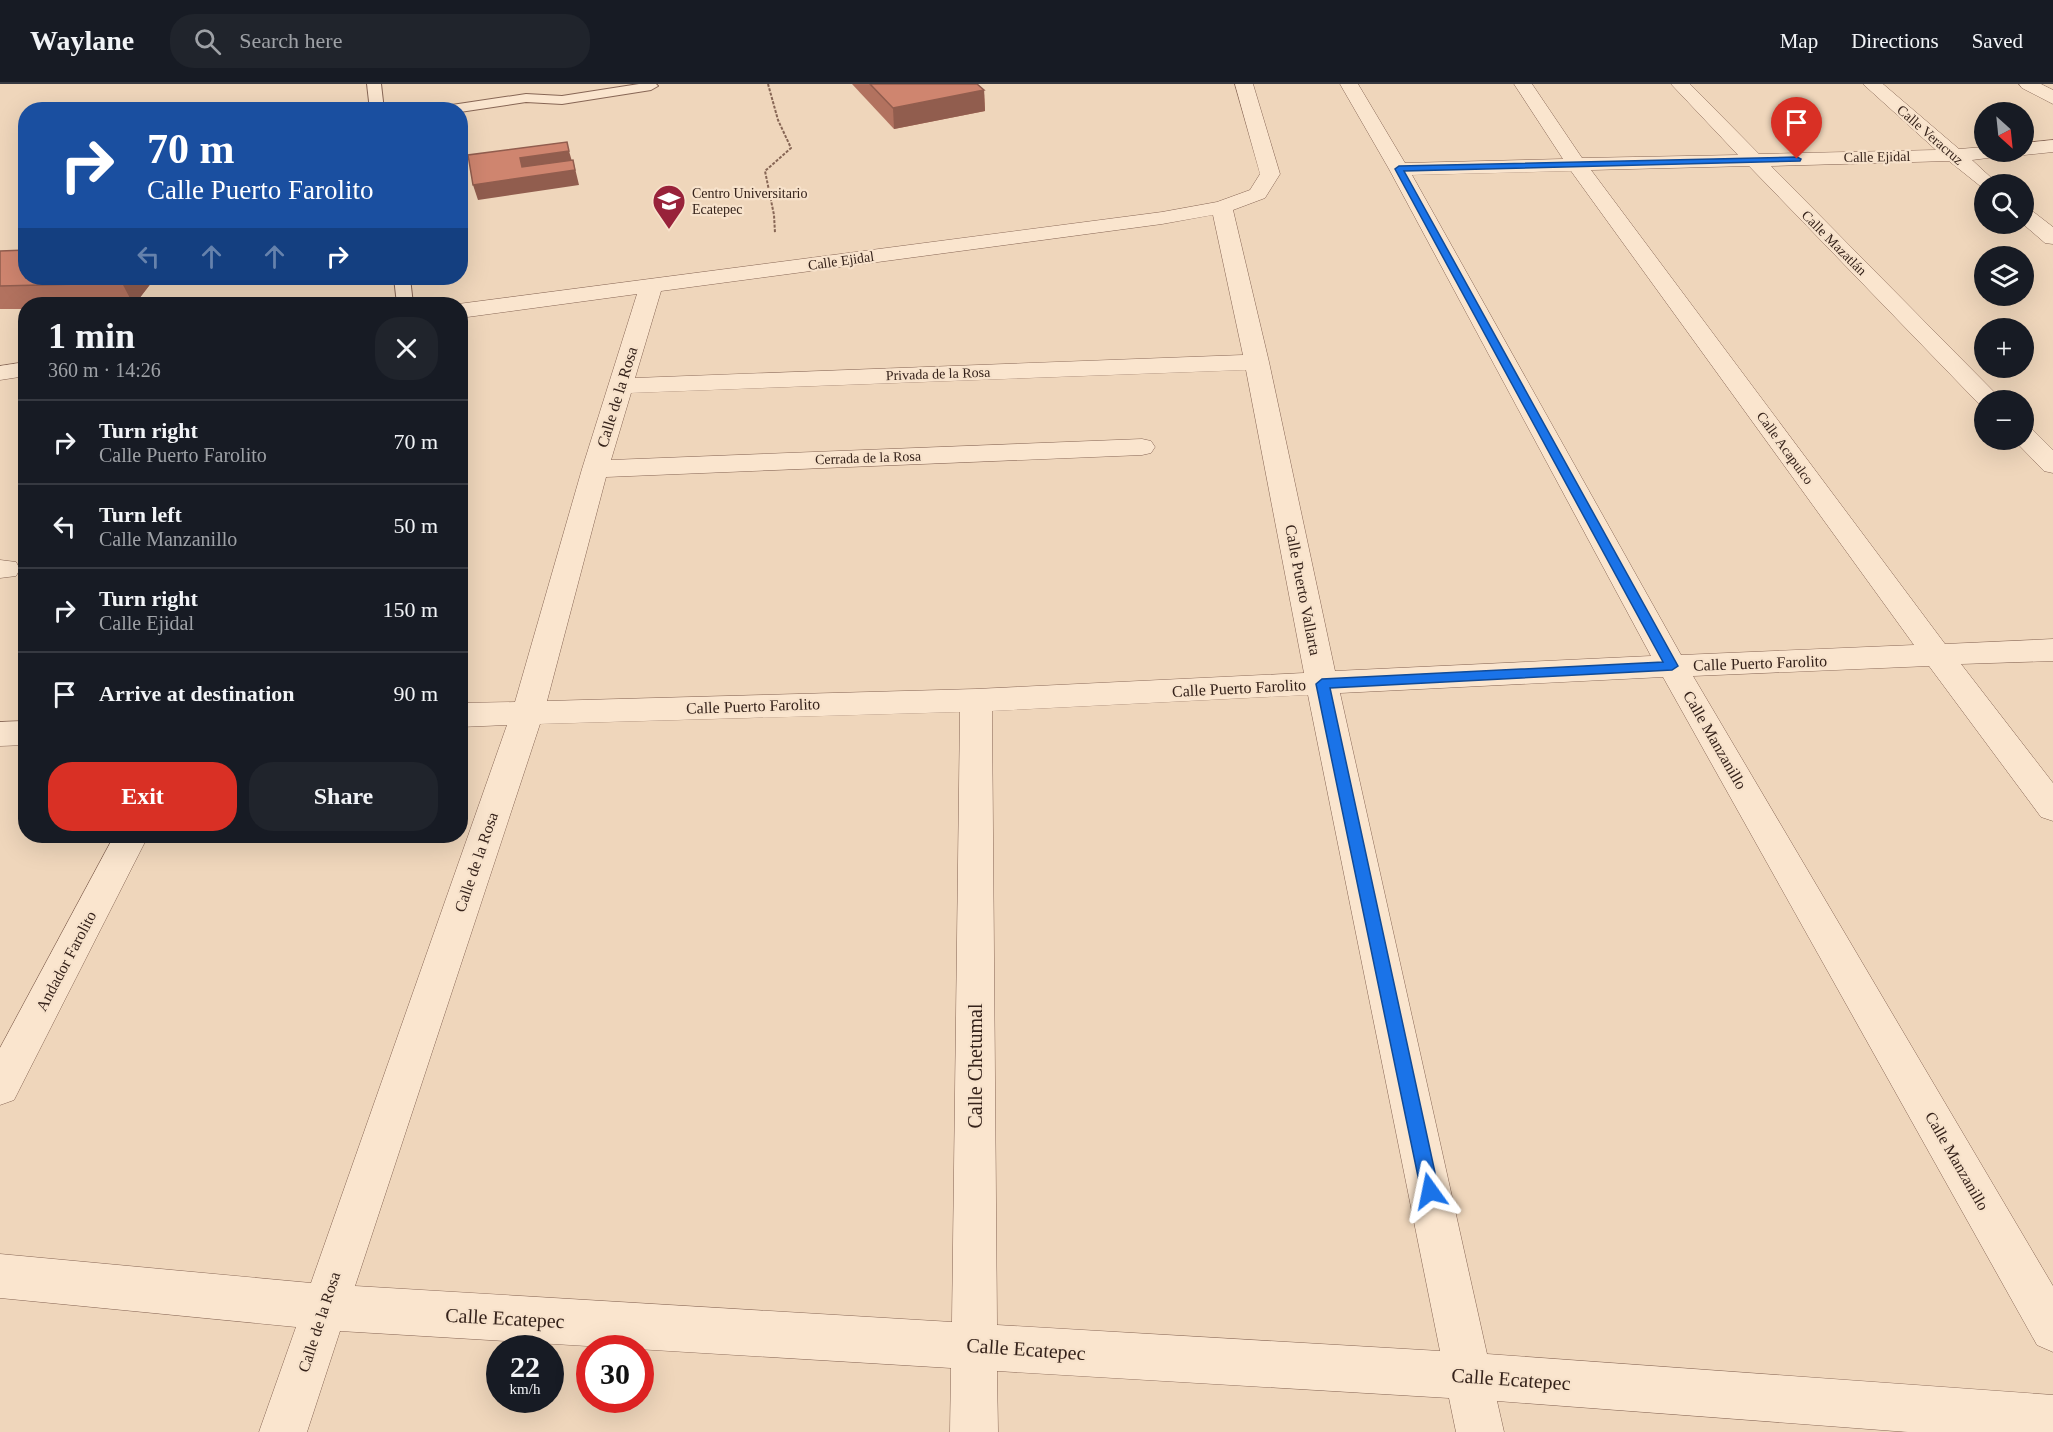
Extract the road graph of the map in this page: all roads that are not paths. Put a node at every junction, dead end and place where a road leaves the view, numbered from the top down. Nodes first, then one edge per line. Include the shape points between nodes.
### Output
1 (375, 84) edge
2 (1244, 84) edge
3 (1349, 84) edge
4 (1523, 84) edge
5 (1680, 84) edge
6 (1872, 84) edge
7 (2028, 84) edge
8 (651, 87) dead end
9 (2053, 98) edge
10 (376, 102) edge
11 (468, 107) edge
12 (2053, 146) edge
13 (2034, 148) edge
14 (1974, 154) edge
15 (1953, 155) junction
16 (1752, 161) junction
17 (1577, 165) junction
18 (1399, 169) junction
19 (1976, 174) edge
20 (1222, 207) junction
21 (2034, 222) edge
22 (2053, 238) edge
23 (651, 286) junction
24 (468, 310) edge
25 (1257, 362) junction
26 (18, 370) edge
27 (0, 373) edge
28 (620, 386) junction
29 (1979, 390) edge
30 (2034, 445) edge
31 (1142, 447) dead end
32 (2053, 465) edge
33 (595, 469) junction
34 (2053, 650) edge
35 (1938, 656) junction
36 (1672, 666) junction
37 (1322, 684) junction
38 (976, 700) junction
39 (528, 712) junction
40 (468, 715) edge
41 (18, 733) edge
42 (0, 734) edge
43 (2053, 808) edge
44 (127, 843) edge
45 (0, 1087) edge
46 (0, 1276) edge
47 (324, 1307) junction
48 (2053, 1329) edge
49 (975, 1346) junction
50 (1469, 1376) junction
51 (2053, 1419) edge
52 (283, 1432) edge
53 (974, 1432) edge
54 (1480, 1432) edge

1 - 10 lane
2 - 20 street, Calle Ejidal via 1270,174 1258,194
3 - 18 street, Calle Manzanillo
4 - 17 street, Calle Acapulco
5 - 16 street, Calle Mazatlán
6 - 15 street, Calle Veracruz
7 - 9 street
8 - 11 lane via 562,100 526,98
12 - 13 street
14 - 15 street, Calle Ejidal
15 - 16 street, Calle Ejidal
15 - 19 street, Calle Veracruz
16 - 17 street, Calle Ejidal
16 - 29 street, Calle Mazatlán
17 - 18 street, Calle Ejidal
17 - 35 street, Calle Acapulco
18 - 36 street, Calle Manzanillo
20 - 23 street, Calle Ejidal via 1150,220
20 - 25 street, Calle Puerto Vallarta
21 - 22 street
23 - 24 street, Calle Ejidal
23 - 28 street, Calle de la Rosa
25 - 28 street, Privada de la Rosa
25 - 37 street, Calle Puerto Vallarta
26 - 27 street
28 - 33 street, Calle de la Rosa
30 - 32 street
31 - 33 street, Cerrada de la Rosa
33 - 39 street, Calle de la Rosa
34 - 35 street, Calle Puerto Farolito
35 - 36 street, Calle Puerto Farolito
35 - 43 street, Calle Acapulco
36 - 37 street, Calle Puerto Farolito
36 - 48 street, Calle Manzanillo
37 - 38 street, Calle Puerto Farolito
37 - 50 street, Calle Puerto Vallarta
38 - 39 street, Calle Puerto Farolito
38 - 49 street, Calle Chetumal
39 - 40 street, Calle Puerto Farolito
39 - 47 street, Calle de la Rosa
41 - 42 street
44 - 45 street, Andador Farolito
46 - 47 street, Calle Ecatepec
47 - 49 street, Calle Ecatepec
47 - 52 street, Calle de la Rosa
49 - 50 street, Calle Ecatepec
49 - 53 street, Calle Chetumal
50 - 51 street, Calle Ecatepec
50 - 54 street, Calle Puerto Vallarta

